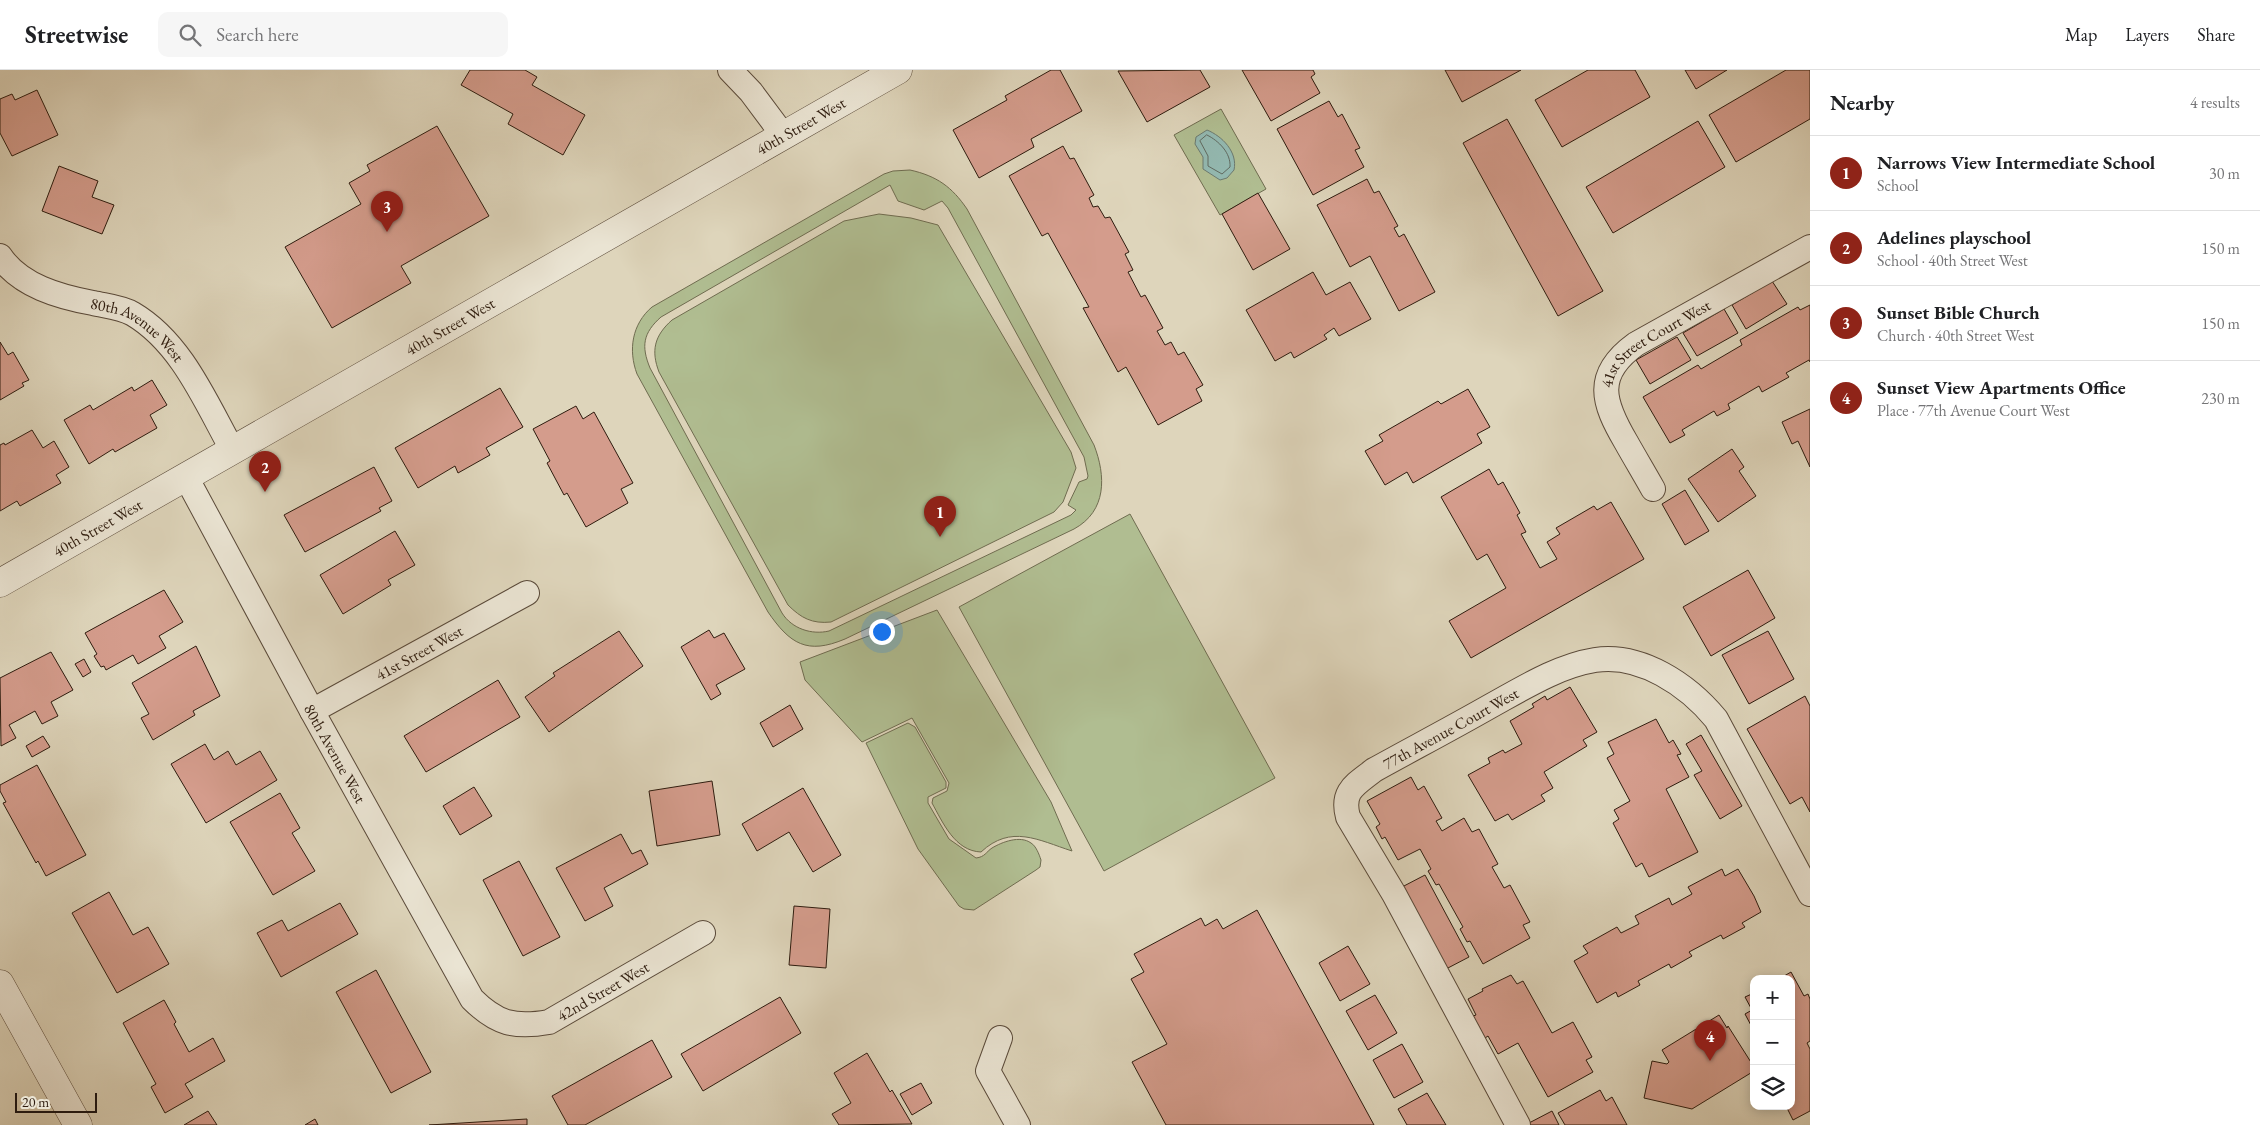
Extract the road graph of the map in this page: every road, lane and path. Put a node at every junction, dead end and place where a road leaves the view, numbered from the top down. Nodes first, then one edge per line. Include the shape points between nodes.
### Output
1 (730, 70) edge
2 (898, 70) edge
3 (783, 136) junction
4 (1810, 247) edge
5 (0, 256) edge
6 (233, 451) junction
7 (186, 477) junction
8 (1654, 489) dead end
9 (0, 583) edge
10 (527, 594) dead end
11 (312, 711) junction
12 (1810, 894) edge
13 (703, 933) dead end
14 (0, 984) edge
15 (496, 1019) joint
16 (1000, 1038) dead end
17 (78, 1125) edge
18 (1018, 1125) edge
19 (1518, 1125) edge

1 - 3 street via 751,92
2 - 3 street, 40th Street West
3 - 6 street, 40th Street West
4 - 8 street, 41st Street Court West via 1636,344 1613,367 1606,388 1608,408
5 - 6 street, 80th Avenue West via 19,275 48,293 130,312 148,323 187,369
6 - 7 street, 40th Street West
7 - 9 street, 40th Street West
7 - 11 street, 80th Avenue West
10 - 11 street, 41st Street West
11 - 15 street, 80th Avenue West via 472,999
12 - 19 street, 77th Avenue Court West via 1716,720 1700,701 1677,683 1658,672 1626,661 1595,660 1550,675 1374,770 1350,789 1345,803 1348,817 1394,894
13 - 15 street, 42nd Street West via 549,1022 527,1026
14 - 17 street
16 - 18 street via 988,1071

